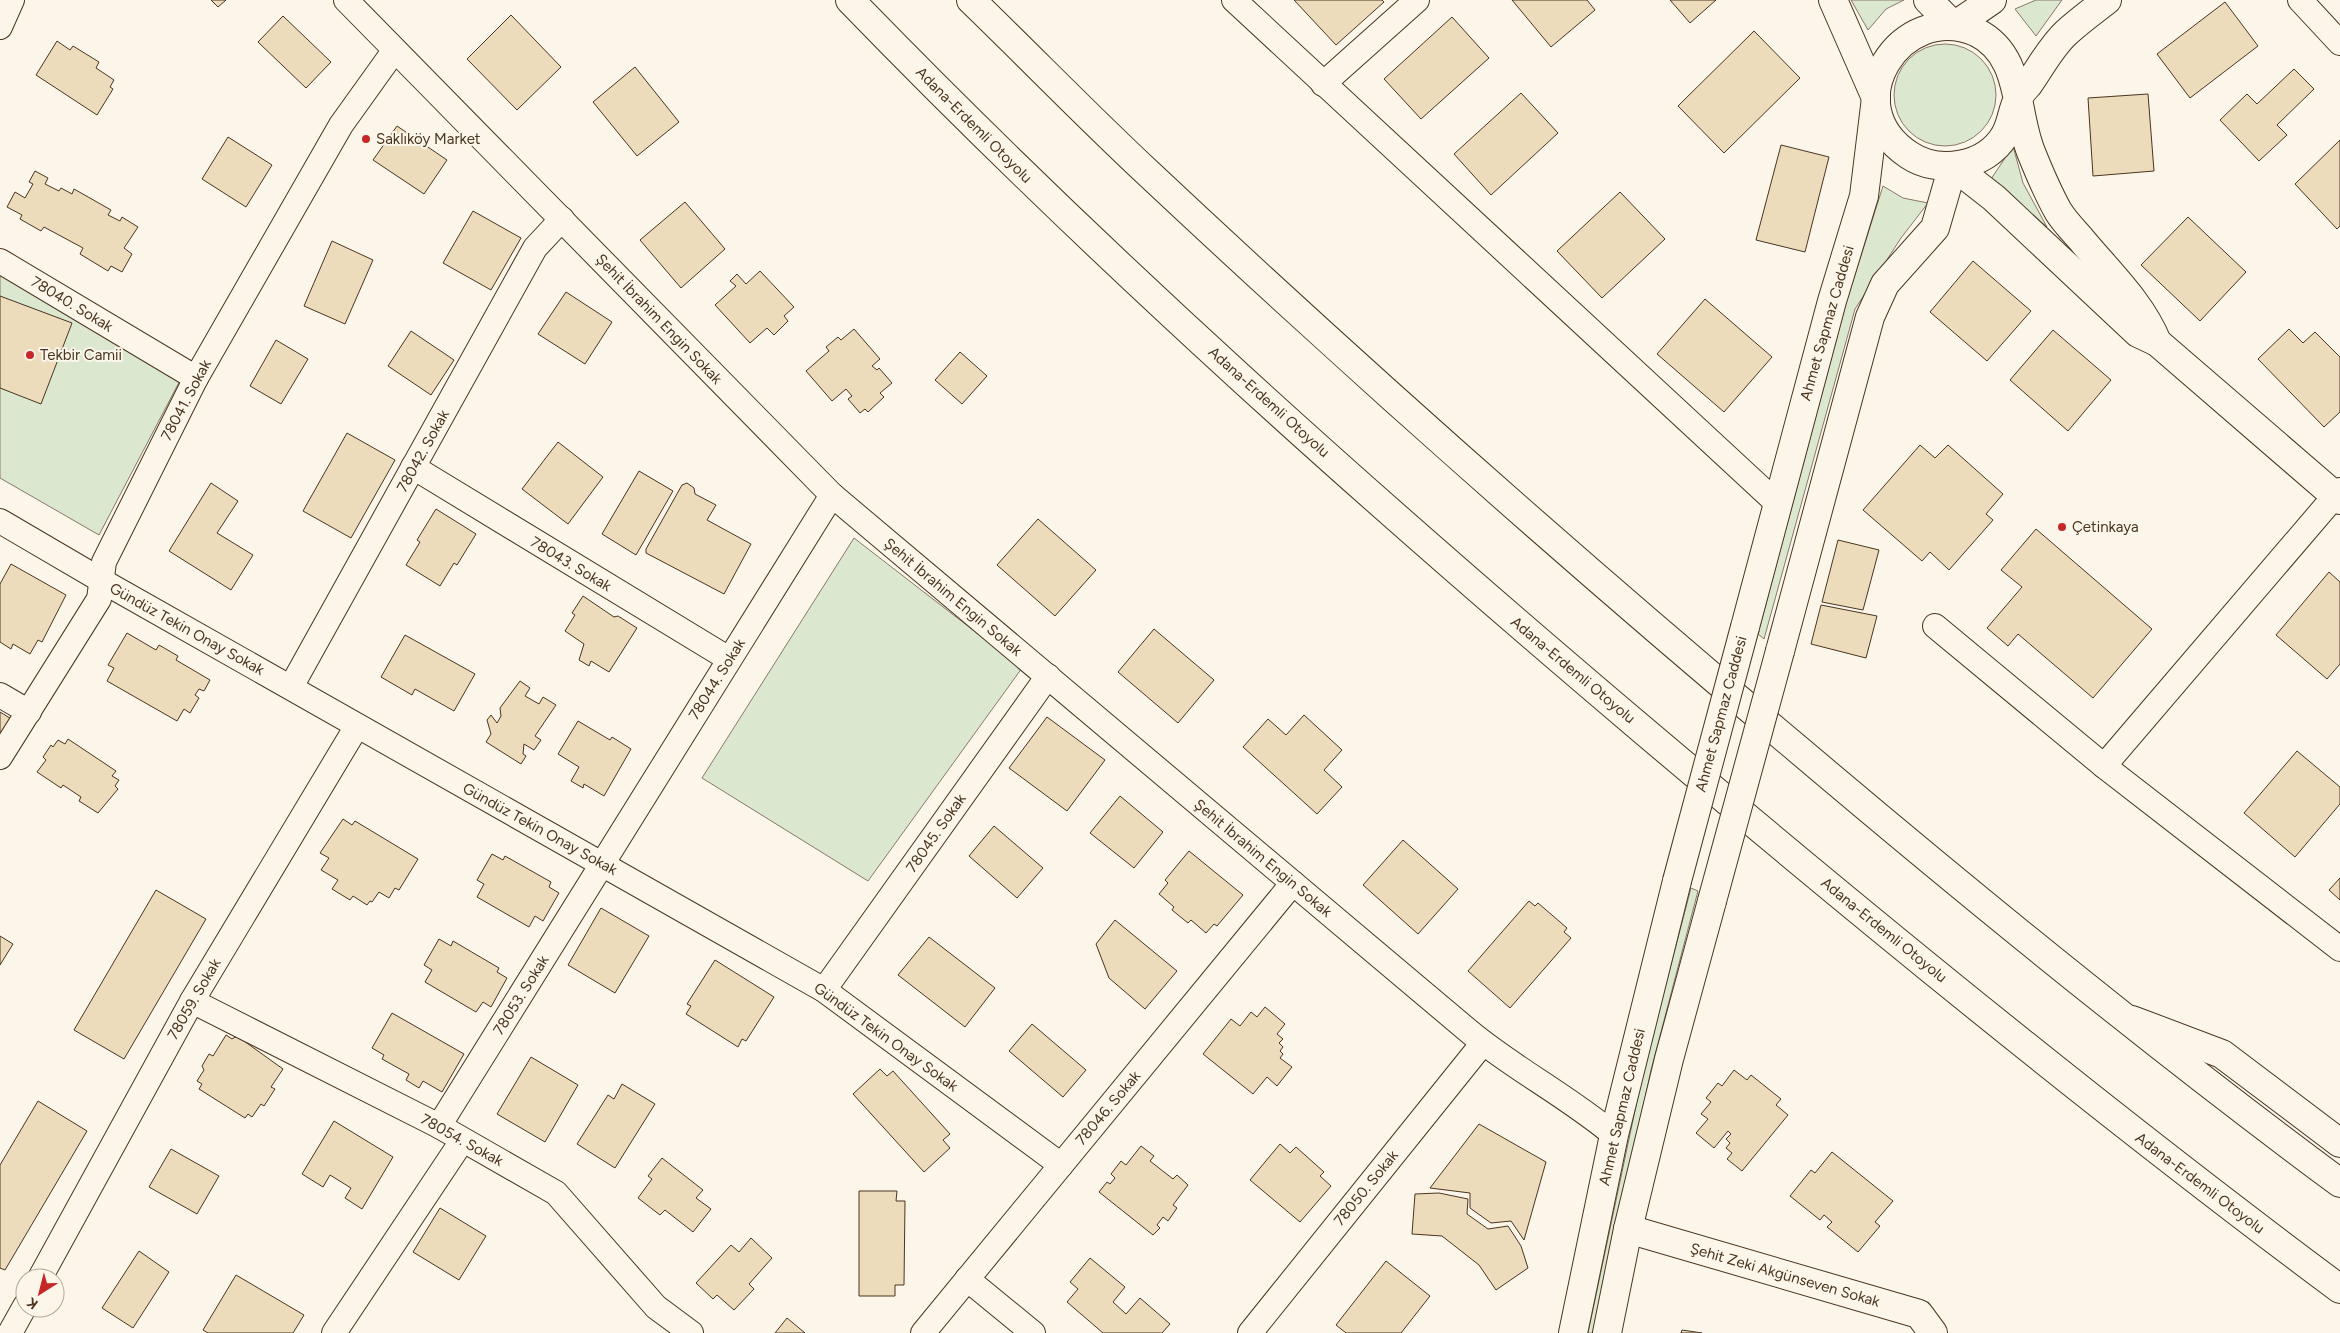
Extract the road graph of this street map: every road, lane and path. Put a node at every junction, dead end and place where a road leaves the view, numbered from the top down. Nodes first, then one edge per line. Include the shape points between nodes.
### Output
1 (12, 0) edge
2 (346, 0) edge
3 (850, 0) edge
4 (971, 0) edge
5 (1234, 0) edge
6 (1417, 0) edge
7 (1833, 0) edge
8 (1928, 0) edge
9 (1992, 0) edge
10 (2107, 0) edge
11 (2300, 0) edge
12 (1954, 26) junction
13 (0, 27) edge
14 (2340, 43) edge
15 (394, 51) junction
16 (1323, 84) junction
17 (1876, 98) junction
18 (2017, 100) junction
19 (1953, 166) junction
20 (562, 219) junction
21 (0, 260) edge
22 (2157, 342) junction
23 (196, 378) junction
24 (413, 467) junction
25 (832, 495) junction
26 (2338, 495) edge
27 (1778, 504) junction
28 (0, 521) edge
29 (100, 580) junction
30 (1935, 626) dead end
31 (729, 659) junction
32 (1048, 676) junction
33 (291, 687) junction
34 (0, 695) edge
35 (29, 712) junction
36 (357, 726) junction
37 (0, 757) edge
38 (2104, 766) junction
39 (602, 864) junction
40 (1293, 884) junction
41 (2340, 949) edge
42 (824, 990) junction
43 (192, 1001) junction
44 (2123, 1017) junction
45 (1483, 1043) junction
46 (439, 1126) junction
47 (1614, 1135) junction
48 (462, 1141) junction
49 (2340, 1143) edge
50 (1061, 1165) junction
51 (2340, 1183) edge
52 (1628, 1229) junction
53 (45, 1268) edge
54 (967, 1279) junction
55 (2340, 1289) edge
56 (334, 1333) edge
57 (691, 1333) edge
58 (923, 1333) edge
59 (1033, 1333) edge
60 (1250, 1333) edge
61 (1573, 1333) edge
62 (1607, 1333) edge
63 (1933, 1333) edge

1 - 13 street
2 - 15 street, Şehit İbrahim Engin Sokak
3 - 55 main road, Adana-Erdemli Otoyolu via 1030,180 1172,314 1481,593 1774,841 2093,1100
4 - 44 main road via 1152,177 1389,394 1648,623 1924,856
5 - 16 street
6 - 16 street
7 - 17 main road
8 - 12 main road
9 - 12 main road
10 - 18 main road via 2065,34
11 - 14 street
12 - 17 main road via 1930,27 1908,36 1890,53 1879,74
12 - 18 main road via 1975,32 1993,43 2006,59 2014,79
15 - 20 street, Şehit İbrahim Engin Sokak
15 - 23 street, 78041. Sokak via 341,125
16 - 27 street
17 - 19 main road via 1879,117 1899,149 1934,165
17 - 27 main road, Ahmet Sapmaz Caddesi via 1864,196 1832,301
18 - 19 main road via 2013,119 2004,137 1990,152 1972,162
18 - 22 main road via 2030,151 2059,212 2148,320
19 - 22 main road via 1994,198 2138,333
19 - 52 main road, bridge via 1935,228 1885,284 1870,317 1669,1059
20 - 24 street, 78042. Sokak via 535,248
20 - 25 street, Şehit İbrahim Engin Sokak
21 - 23 street, 78040. Sokak
22 - 26 main road
23 - 29 street, 78041. Sokak via 104,562
24 - 31 street, 78043. Sokak
24 - 33 street, 78042. Sokak
25 - 31 street, 78044. Sokak
25 - 32 street, Şehit İbrahim Engin Sokak
26 - 38 street
27 - 47 main road, Ahmet Sapmaz Caddesi, bridge via 1677,881
28 - 29 street, Gündüz Tekin Onay Sokak
29 - 33 street, Gündüz Tekin Onay Sokak
29 - 35 street, 78041. Sokak via 99,599
30 - 38 street
31 - 39 street, 78044. Sokak
32 - 40 street, Şehit İbrahim Engin Sokak
32 - 42 street, 78045. Sokak
33 - 36 street, Gündüz Tekin Onay Sokak
34 - 35 street
35 - 37 street, 78041. Sokak
36 - 39 street, Gündüz Tekin Onay Sokak
36 - 43 street, 78059. Sokak
38 - 41 street
39 - 42 street, Gündüz Tekin Onay Sokak
39 - 46 street, 78053. Sokak
40 - 45 street, Şehit İbrahim Engin Sokak
40 - 50 street, 78046. Sokak
42 - 50 street, Gündüz Tekin Onay Sokak
43 - 46 street, 78054. Sokak
43 - 53 street, 78059. Sokak
44 - 49 main road via 2222,1054
44 - 51 main road via 2218,1093
45 - 47 street, Şehit İbrahim Engin Sokak
45 - 60 street, 78050. Sokak
46 - 48 street, 78054. Sokak
47 - 61 main road, Ahmet Sapmaz Caddesi
48 - 56 street
48 - 57 street, 78054. Sokak via 556,1193 656,1307
50 - 54 street, 78046. Sokak
52 - 62 main road
52 - 63 main road, Şehit Zeki Akgünseven Sokak via 1919,1314
54 - 58 street, 78046. Sokak
54 - 59 street

